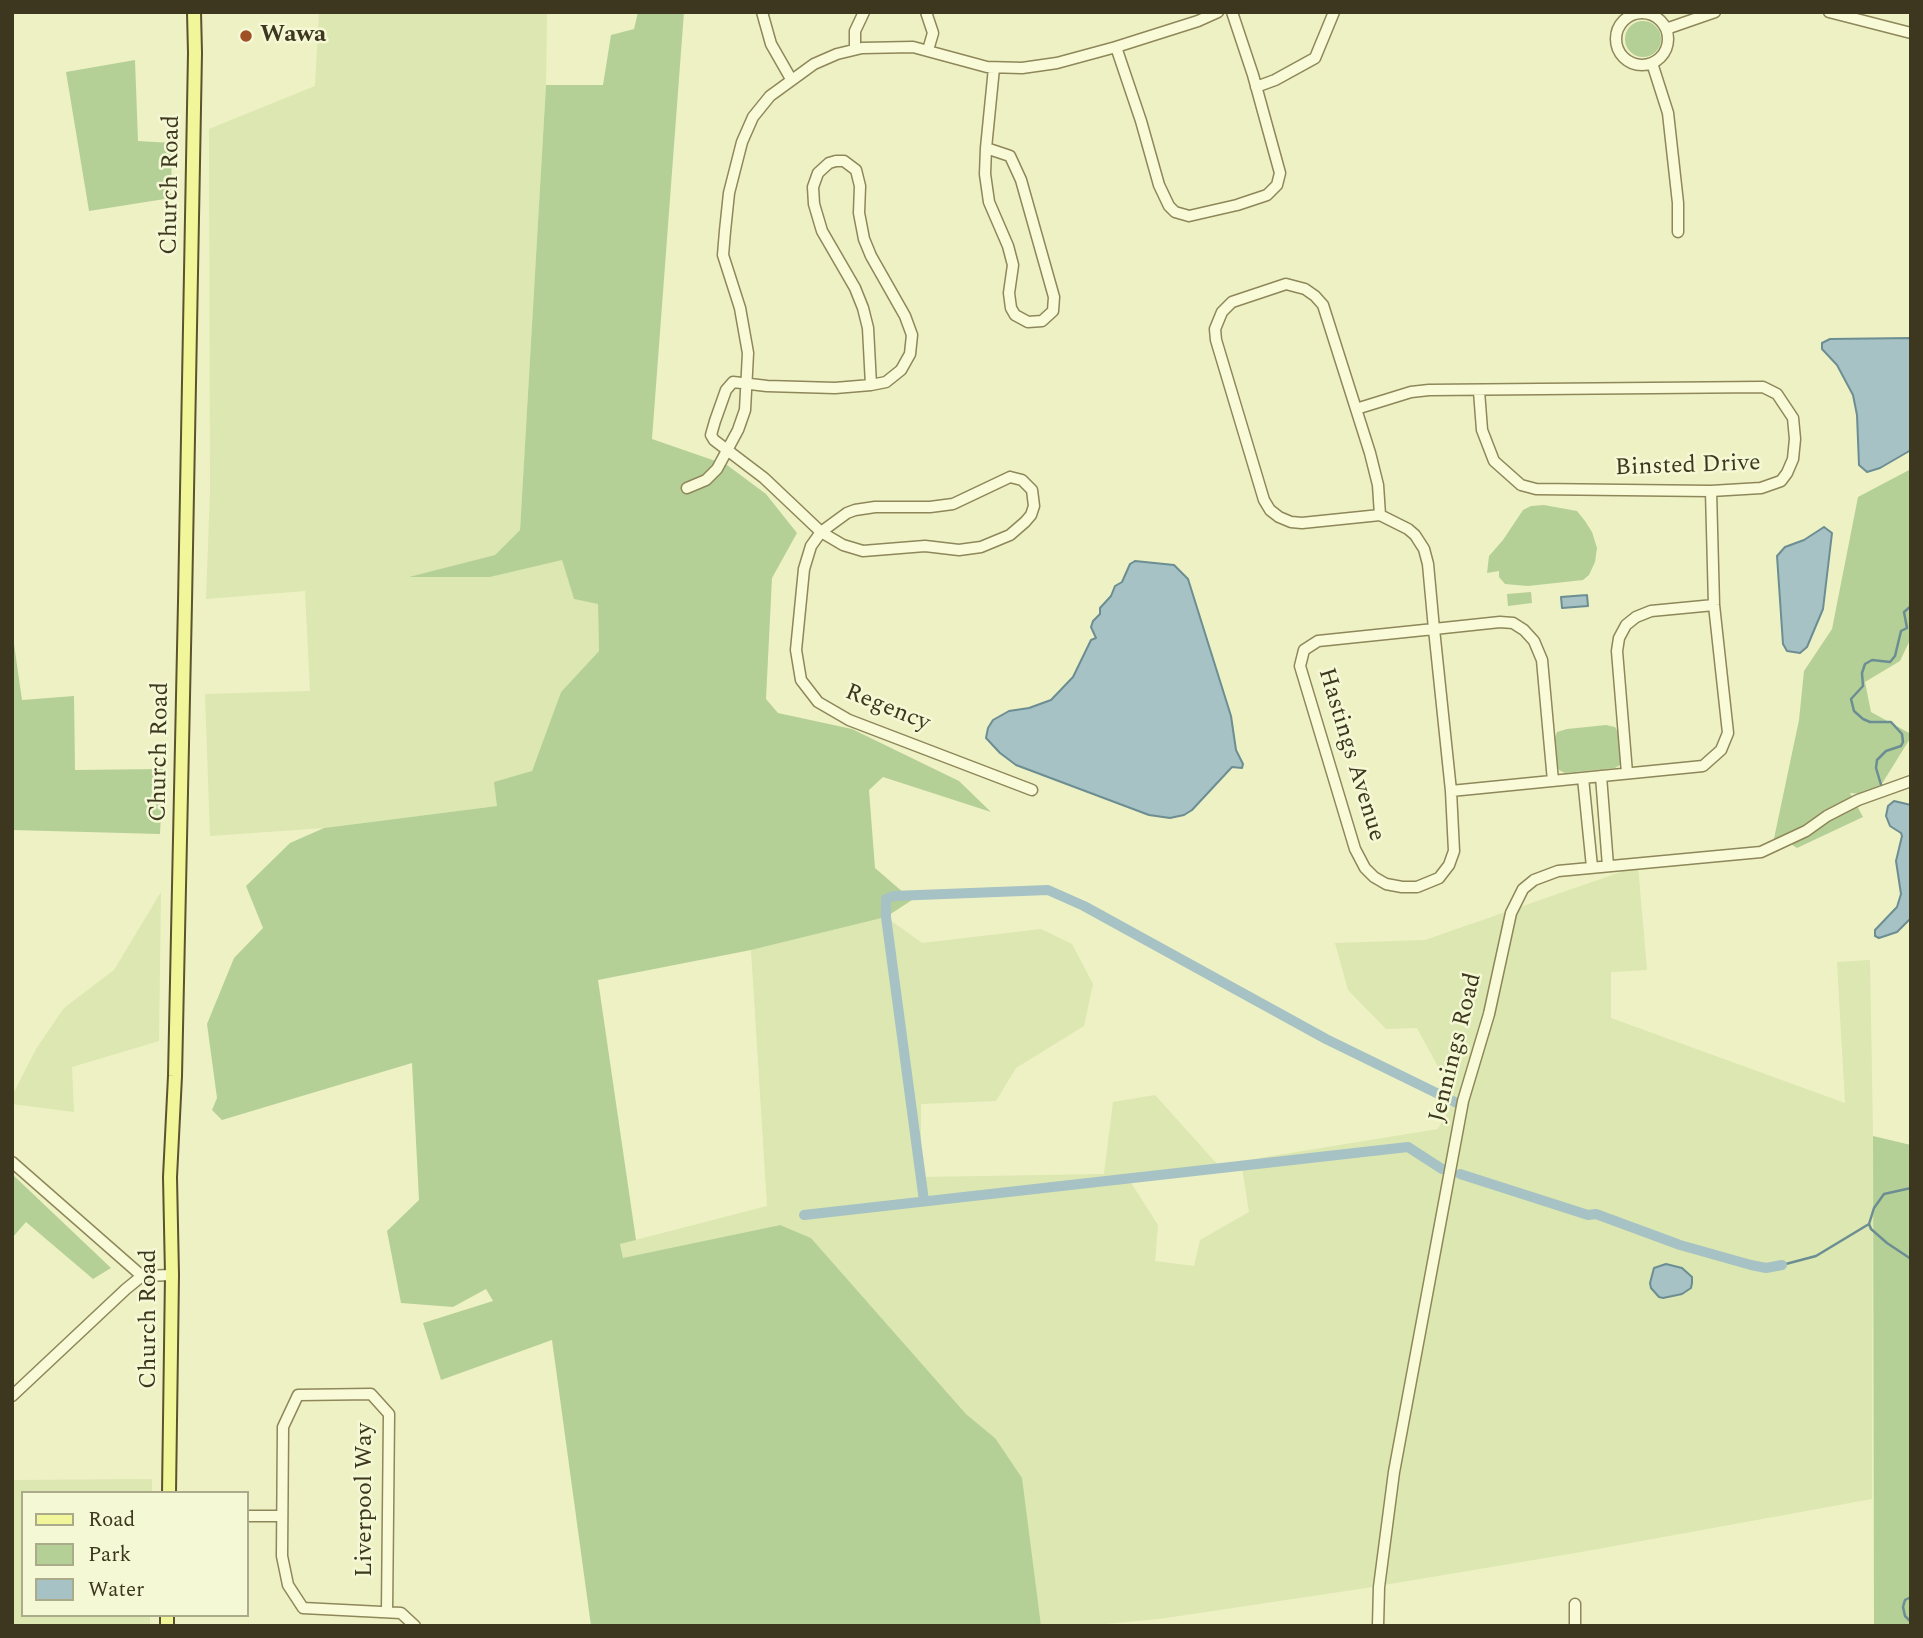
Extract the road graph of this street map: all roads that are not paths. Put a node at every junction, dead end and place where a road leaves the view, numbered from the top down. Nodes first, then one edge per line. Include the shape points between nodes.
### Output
1 (194, 12) edge
2 (762, 12) edge
3 (864, 12) edge
4 (926, 12) edge
5 (1218, 12) edge
6 (1232, 12) edge
7 (1334, 12) edge
8 (1715, 12) edge
9 (1829, 12) edge
10 (1635, 13) edge
11 (1666, 29) junction
12 (1911, 33) edge
13 (1116, 47) junction
14 (855, 49) junction
15 (928, 50) junction
16 (1652, 63) junction
17 (994, 68) junction
18 (791, 79) junction
19 (1256, 87) junction
20 (986, 148) junction
21 (1678, 232) dead end
22 (748, 383) junction
23 (871, 385) junction
24 (1479, 391) junction
25 (1356, 409) junction
26 (727, 452) junction
27 (687, 488) dead end
28 (1711, 491) junction
29 (1380, 515) junction
30 (821, 532) junction
31 (1714, 605) junction
32 (1434, 629) junction
33 (1627, 773) junction
34 (1601, 776) junction
35 (1583, 778) junction
36 (1553, 781) junction
37 (1911, 781) edge
38 (1032, 790) dead end
39 (1451, 791) junction
40 (1608, 866) junction
41 (1592, 867) junction
42 (12, 1162) edge
43 (172, 1275) junction
44 (142, 1276) junction
45 (12, 1396) edge
46 (169, 1491) edge
47 (248, 1516) edge
48 (281, 1516) junction
49 (1575, 1604) dead end
50 (387, 1612) junction
51 (415, 1626) edge
52 (1378, 1626) edge
53 (1575, 1626) edge

1 - 43 main road, Church Road via 187,523 170,1177
2 - 18 street via 771,44
3 - 14 street via 855,31
4 - 15 street via 933,33
5 - 13 street
6 - 19 street
7 - 19 street via 1315,58
8 - 11 street
9 - 12 street
10 - 11 street via 1654,15
10 - 16 street via 1619,28 1619,50 1633,63
11 - 16 street via 1668,43 1663,55
13 - 17 street via 1046,65
13 - 19 street via 1159,185 1169,206 1182,215 1197,216 1260,198 1277,185 1280,167
14 - 15 street
14 - 18 street via 825,59
15 - 17 street
16 - 21 street via 1668,113
17 - 20 street
18 - 22 street via 753,117 729,193 723,255 743,321
20 - 20 street via 989,202 1013,265 1011,309 1028,323 1042,321 1053,310 1054,296 1021,180 1010,156
22 - 23 street
22 - 26 street via 745,410
22 - 26 street via 729,385 715,421 711,435
23 - 23 street via 886,382 901,370 910,354 912,335 864,239 856,170 836,161 818,173 814,204 822,232 863,308
24 - 25 street, Binsted Drive via 1410,391
24 - 28 street, Binsted Drive via 1482,430 1494,461 1521,485 1536,489
24 - 28 street, Binsted Drive via 1752,386 1777,394 1793,418 1793,459 1787,473 1772,486
25 - 29 street via 1378,485
25 - 29 street via 1323,305 1315,296 1286,284 1245,296 1222,312 1216,340 1270,510 1302,523
26 - 27 street via 712,475
26 - 30 street via 764,478
28 - 31 street
29 - 32 street via 1408,529 1424,549
30 - 30 street via 855,510 942,506 963,501 1010,477 1023,480 1032,490 1034,506 1025,522 1000,540 970,550 925,546 863,551
30 - 38 street, Regency via 806,560 796,640 796,660 806,689 818,702 849,720
31 - 33 street via 1651,611 1626,625 1619,638 1616,651
31 - 33 street via 1728,733 1721,750 1703,766
32 - 36 street via 1513,623 1534,641 1542,660
32 - 39 street, Hastings Avenue
32 - 39 street, Hastings Avenue via 1318,641 1304,650 1300,666 1355,849 1374,877 1402,887 1417,887 1439,878 1454,851
33 - 34 street
34 - 35 street
34 - 40 street
35 - 36 street
35 - 41 street
36 - 39 street
37 - 40 street, Jennings Road via 1858,800 1761,852
40 - 41 street, Jennings Road
41 - 52 street, Jennings Road via 1558,871 1534,880 1523,889 1511,914 1450,1165 1394,1472
42 - 44 street
43 - 44 street
43 - 46 main road, Church Road
44 - 45 street
47 - 48 street
48 - 50 street, Liverpool Way via 288,1585 303,1608
48 - 50 street, Liverpool Way via 283,1427 298,1395 371,1394 389,1414
49 - 53 street
50 - 51 street, Liverpool Way via 401,1614

